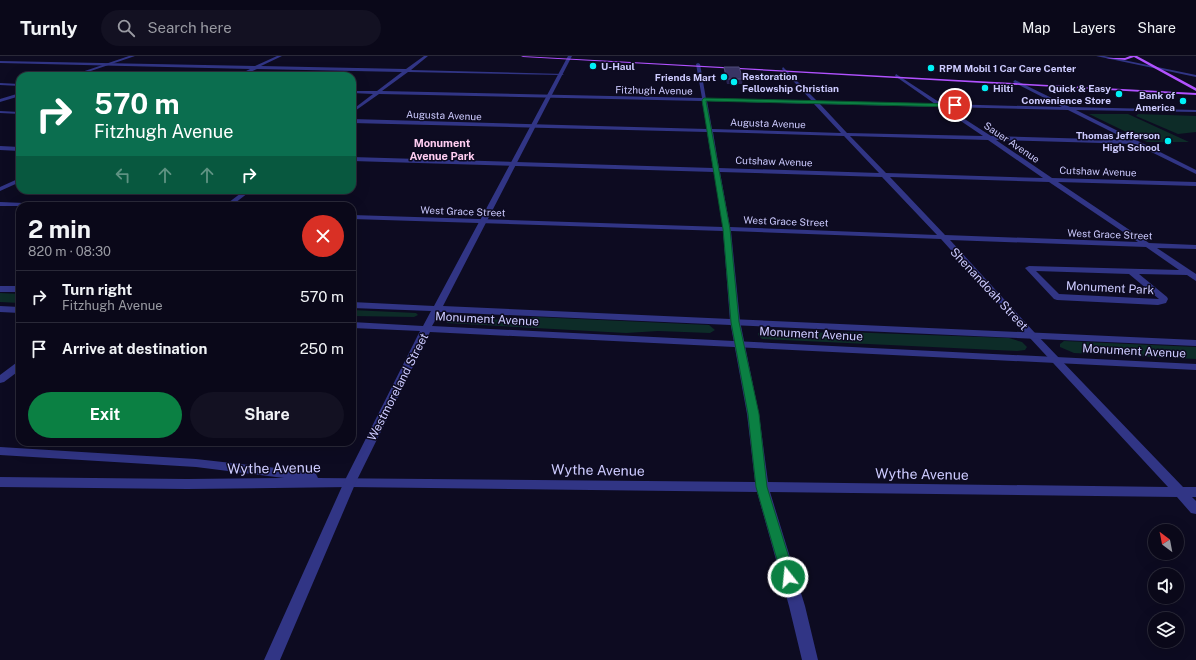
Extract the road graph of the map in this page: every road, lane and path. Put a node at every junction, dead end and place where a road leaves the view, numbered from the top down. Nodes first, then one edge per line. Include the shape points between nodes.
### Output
1 (133, 56) edge
2 (280, 56) edge
3 (426, 56) edge
4 (523, 56) edge
5 (560, 56) edge
6 (1098, 56) edge
7 (1134, 56) edge
8 (570, 57) edge
9 (1108, 58) junction
10 (0, 62) edge
11 (109, 64) junction
12 (698, 65) junction
13 (257, 67) junction
14 (1156, 68) junction
15 (408, 70) junction
16 (784, 70) junction
17 (84, 72) edge
18 (246, 72) edge
19 (562, 74) junction
20 (898, 76) junction
21 (1196, 76) edge
22 (1018, 83) junction
23 (0, 84) edge
24 (16, 84) edge
25 (356, 92) edge
26 (378, 92) junction
27 (1196, 92) edge
28 (16, 95) edge
29 (550, 97) junction
30 (704, 100) junction
31 (0, 101) edge
32 (816, 103) junction
33 (939, 105) junction
34 (1066, 108) junction
35 (356, 109) edge
36 (1196, 111) edge
37 (0, 112) edge
38 (16, 112) edge
39 (356, 121) edge
40 (534, 126) junction
41 (709, 130) junction
42 (845, 135) junction
43 (988, 138) junction
44 (1135, 142) junction
45 (0, 148) edge
46 (16, 149) edge
47 (356, 159) edge
48 (514, 164) junction
49 (716, 169) junction
50 (1196, 172) edge
51 (884, 176) junction
52 (1050, 179) junction
53 (16, 182) edge
54 (1196, 184) edge
55 (0, 189) edge
56 (244, 194) edge
57 (233, 202) edge
58 (0, 204) edge
59 (16, 205) edge
60 (356, 217) edge
61 (484, 221) junction
62 (727, 229) junction
63 (943, 238) junction
64 (1147, 245) junction
65 (1196, 247) edge
66 (1131, 271) junction
67 (1188, 273) junction
68 (1196, 278) edge
69 (0, 288) edge
70 (16, 289) edge
71 (356, 305) edge
72 (438, 308) junction
73 (0, 309) edge
74 (16, 310) edge
75 (735, 322) junction
76 (356, 325) edge
77 (427, 329) junction
78 (1032, 335) junction
79 (740, 343) junction
80 (1196, 343) edge
81 (1058, 360) junction
82 (1196, 367) edge
83 (16, 368) edge
84 (0, 380) edge
85 (0, 451) edge
86 (0, 482) edge
87 (350, 482) junction
88 (762, 487) junction
89 (1180, 492) junction
90 (1196, 492) edge
91 (1196, 509) edge
92 (272, 660) edge
93 (810, 660) edge

1 - 11 street
2 - 13 street
3 - 15 street
4 - 8 main road
5 - 8 main road
6 - 9 street
7 - 9 main road via 1125,59
7 - 14 main road
8 - 12 main road
8 - 19 street, Westmoreland Street
9 - 14 street
10 - 11 street
11 - 13 street
11 - 17 street
12 - 16 main road
12 - 30 street
13 - 15 street
13 - 18 street
14 - 21 street
14 - 27 main road
15 - 19 street
15 - 26 street
16 - 20 main road
16 - 32 street, Shenandoah Street
19 - 29 street, Westmoreland Street
20 - 22 main road
20 - 33 street, Sauer Avenue
22 - 27 main road
22 - 34 street
23 - 24 street
25 - 26 street, Fitzhugh Avenue
26 - 29 street, Fitzhugh Avenue
26 - 35 street
28 - 31 street
29 - 30 street, Fitzhugh Avenue
29 - 40 street, Westmoreland Street
30 - 32 street, Fitzhugh Avenue
30 - 41 street
32 - 33 street, Fitzhugh Avenue
32 - 42 street, Shenandoah Street
33 - 34 street, Fitzhugh Avenue
33 - 43 street, Sauer Avenue
34 - 36 street, Fitzhugh Avenue
34 - 44 street
37 - 38 street
39 - 40 street, Augusta Avenue
40 - 41 street, Augusta Avenue
40 - 48 street, Westmoreland Street
41 - 42 street, Augusta Avenue
41 - 49 street
42 - 43 street, Augusta Avenue
42 - 51 street, Shenandoah Street
43 - 44 street, Augusta Avenue
43 - 52 street, Sauer Avenue
44 - 50 street
45 - 46 street
47 - 48 street, Cutshaw Avenue
48 - 49 street, Cutshaw Avenue
48 - 61 street, Westmoreland Street
49 - 51 street, Cutshaw Avenue
49 - 62 street
51 - 52 street, Cutshaw Avenue
51 - 63 street, Shenandoah Street
52 - 54 street, Cutshaw Avenue
52 - 64 street, Sauer Avenue
53 - 55 street
56 - 57 street
58 - 59 street
60 - 61 street, West Grace Street
61 - 62 street, West Grace Street
61 - 72 street, Westmoreland Street
62 - 63 street, West Grace Street
62 - 75 street
63 - 64 street, West Grace Street
63 - 78 street, Shenandoah Street
64 - 65 street, West Grace Street
64 - 67 street, Sauer Avenue
66 - 66 street, Monument Park via 1124,271 1029,268 1057,297 1163,301 1164,299
66 - 67 street, Monument Park
67 - 68 street, Sauer Avenue
69 - 70 street
71 - 72 street, Monument Avenue
72 - 75 street, Monument Avenue
72 - 77 street, Westmoreland Street
73 - 74 street
75 - 78 street, Monument Avenue
75 - 79 street
76 - 77 street, Monument Avenue
77 - 79 street, Monument Avenue
77 - 87 street, Westmoreland Street
78 - 80 street, Monument Avenue
78 - 81 street, Shenandoah Street
79 - 81 street, Monument Avenue
79 - 88 street via 754,414
81 - 82 street, Monument Avenue
81 - 89 street, Shenandoah Street
83 - 84 street
85 - 87 street via 196,463
86 - 87 street, Wythe Avenue
87 - 88 street, Wythe Avenue
87 - 92 street, Westmoreland Street
88 - 89 street, Wythe Avenue
88 - 93 street
89 - 90 street, Wythe Avenue
89 - 91 street, Shenandoah Street

